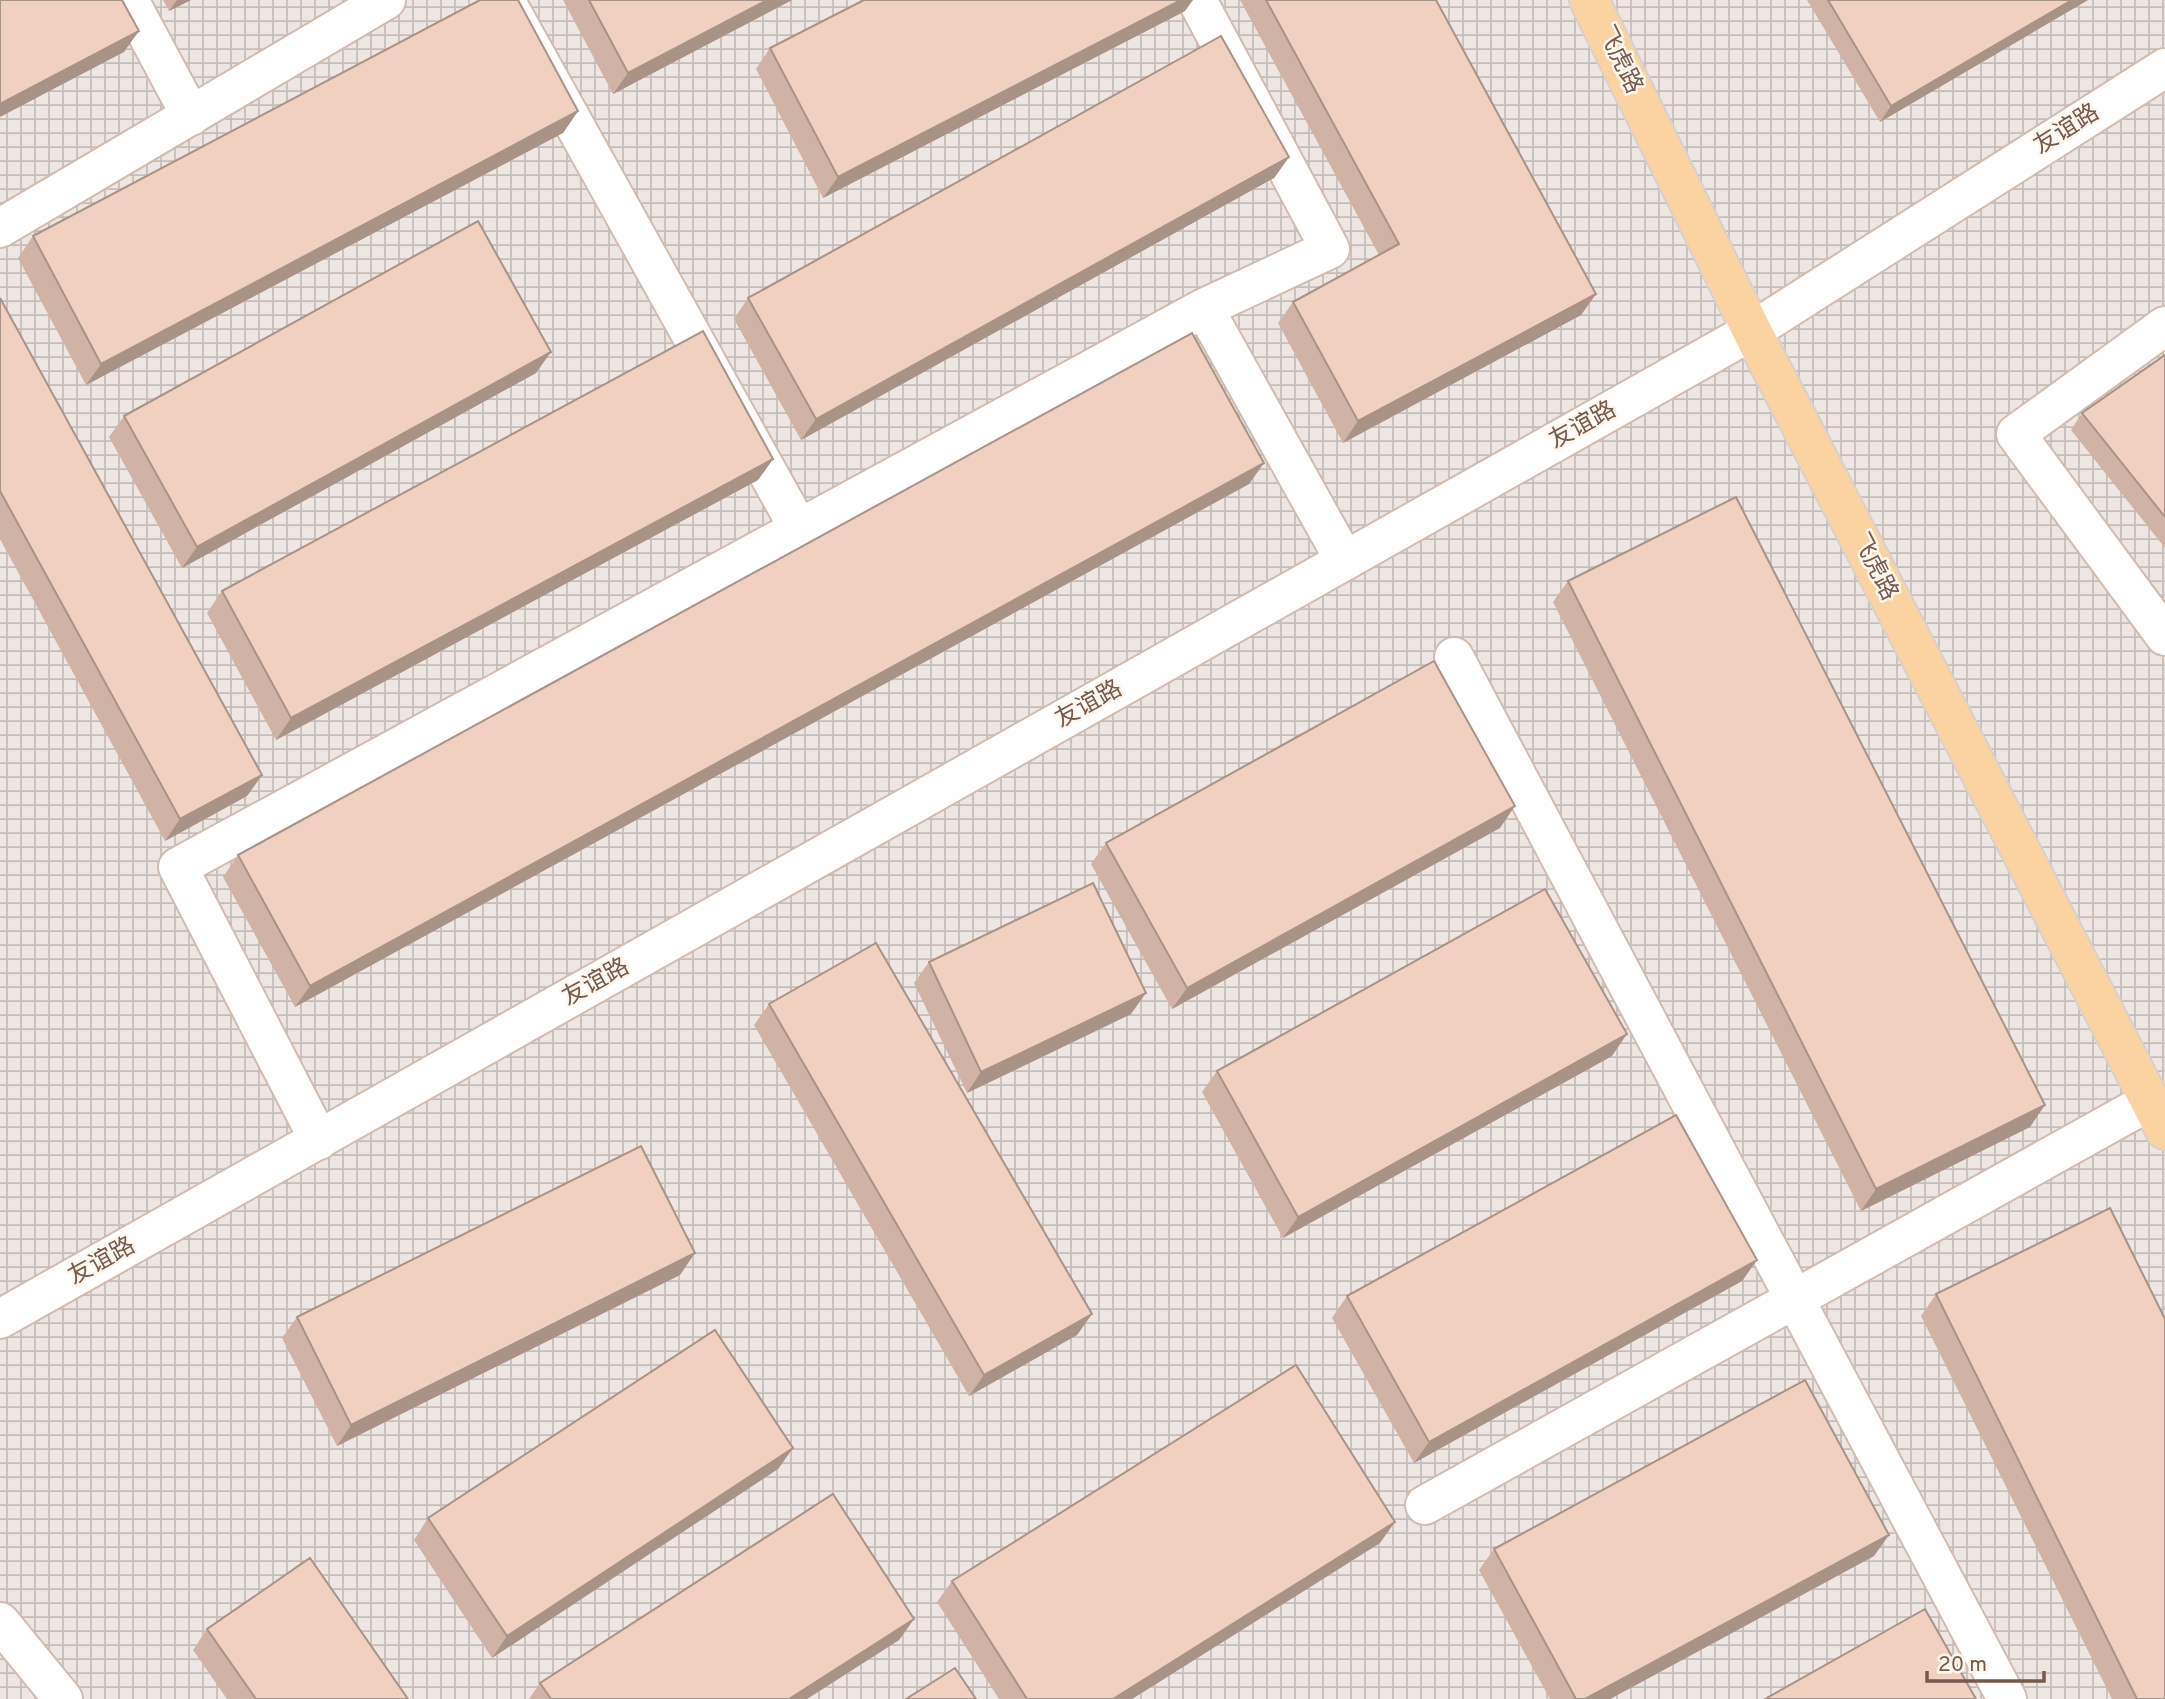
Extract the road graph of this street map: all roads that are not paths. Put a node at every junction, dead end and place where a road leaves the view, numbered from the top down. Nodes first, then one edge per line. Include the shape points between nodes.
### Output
1 (129, 0) edge
2 (386, 0) edge
3 (505, 0) edge
4 (1197, 0) edge
5 (1589, 0) edge
6 (2165, 68) edge
7 (191, 116) junction
8 (0, 228) edge
9 (1203, 308) junction
10 (2165, 326) edge
11 (1752, 331) junction
12 (798, 527) junction
13 (1345, 561) junction
14 (2165, 636) edge
15 (1454, 657) dead end
16 (2157, 1116) edge
17 (319, 1140) junction
18 (1796, 1299) junction
19 (0, 1319) edge
20 (1425, 1505) dead end
21 (0, 1622) edge
22 (63, 1699) edge
23 (2007, 1699) edge

1 - 7 street
2 - 7 street
3 - 12 street
4 - 9 street via 1330,248
5 - 11 main road, 飞虎路
6 - 11 street, 友谊路
7 - 8 street
9 - 12 street
9 - 13 street
10 - 14 street via 2016,434
11 - 13 street, 友谊路
11 - 16 main road, 飞虎路
12 - 17 street via 178,867
13 - 17 street, 友谊路
15 - 18 street
16 - 18 street
17 - 19 street, 友谊路
18 - 20 street
18 - 23 street
21 - 22 street

